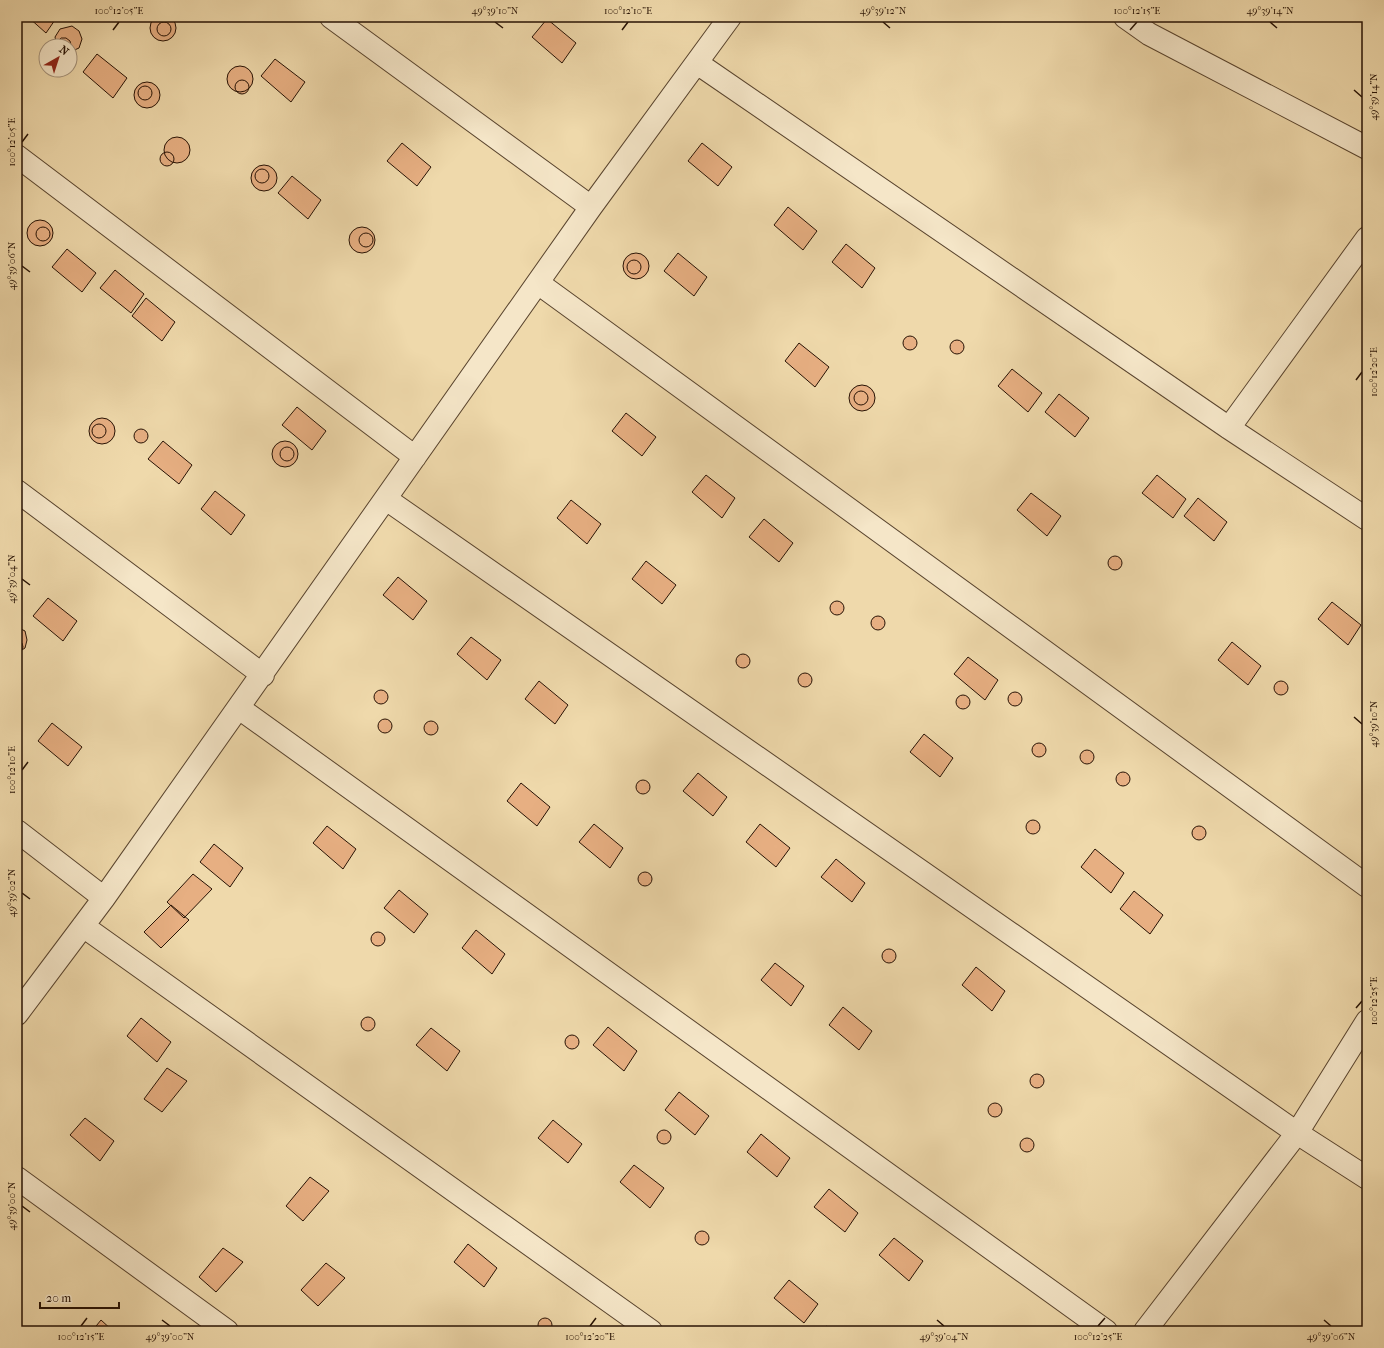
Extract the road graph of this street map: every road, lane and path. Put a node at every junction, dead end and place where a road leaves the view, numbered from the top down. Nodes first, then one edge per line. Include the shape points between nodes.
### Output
1 (331, 17) edge
2 (730, 17) edge
3 (1125, 17) edge
4 (697, 63) junction
5 (1367, 148) edge
6 (17, 156) edge
7 (591, 207) junction
8 (1367, 238) edge
9 (538, 282) junction
10 (1229, 428) junction
11 (415, 457) junction
12 (17, 491) edge
13 (386, 499) junction
14 (1367, 519) edge
15 (262, 675) junction
16 (239, 708) junction
17 (17, 831) edge
18 (1367, 886) edge
19 (104, 898) junction
20 (83, 926) junction
21 (17, 1014) edge
22 (1367, 1021) edge
23 (1297, 1134) junction
24 (17, 1178) edge
25 (1367, 1178) edge
26 (227, 1331) edge
27 (650, 1331) edge
28 (1106, 1331) edge
29 (1145, 1331) edge

1 - 7 street
2 - 4 street
3 - 5 street via 1149,34
4 - 7 street
4 - 10 street
6 - 11 street
7 - 9 street
8 - 10 street
9 - 11 street
9 - 18 street
10 - 14 street
11 - 13 street
12 - 15 street
13 - 15 street
13 - 23 street
15 - 16 street
16 - 19 street
16 - 28 street
17 - 19 street
19 - 20 street
20 - 21 street
20 - 27 street
22 - 23 street
23 - 25 street
23 - 29 street
24 - 26 street

